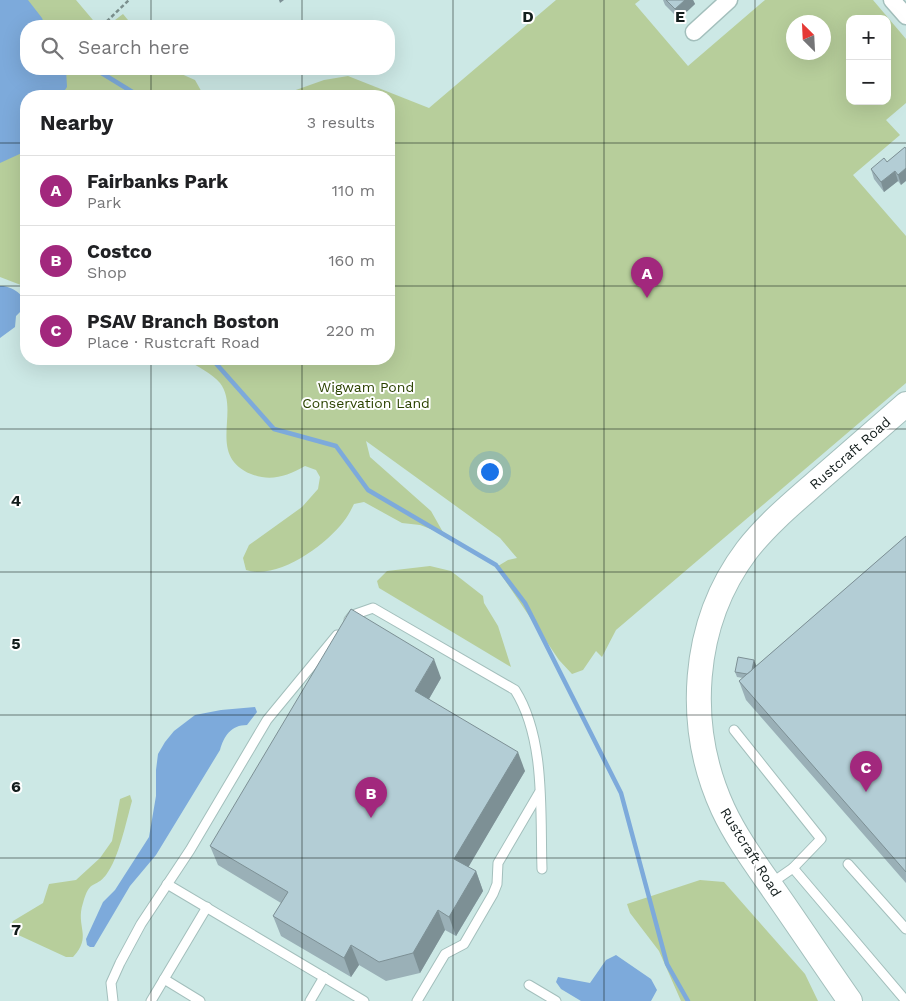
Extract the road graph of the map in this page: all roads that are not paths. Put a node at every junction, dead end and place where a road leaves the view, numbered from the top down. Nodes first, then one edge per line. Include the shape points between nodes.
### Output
1 (729, 0) edge
2 (892, 0) edge
3 (906, 16) edge
4 (694, 32) dead end
5 (906, 404) edge
6 (734, 730) dead end
7 (539, 793) junction
8 (848, 864) dead end
9 (793, 868) junction
10 (542, 869) dead end
11 (167, 884) junction
12 (770, 885) junction
13 (207, 906) junction
14 (906, 929) edge
15 (324, 977) junction
16 (164, 979) junction
17 (529, 985) dead end
18 (112, 1001) edge
19 (151, 1001) edge
20 (200, 1001) edge
21 (310, 1001) edge
22 (364, 1001) edge
23 (417, 1001) edge
24 (556, 1001) edge
25 (850, 1001) edge
26 (906, 1001) edge

1 - 4 street
2 - 3 street
5 - 12 main road, Rustcraft Road via 789,506 756,540 727,583 708,630 702,657 698,714 707,766 723,810
6 - 9 lane via 821,840
7 - 10 lane
7 - 11 lane via 536,746 525,707 515,690 373,608 364,610 353,615 267,720
7 - 23 lane via 498,863 494,894 464,944 445,954
8 - 14 lane
9 - 12 lane
9 - 26 lane
11 - 13 lane
11 - 18 lane via 141,924 111,983
12 - 25 main road, Rustcraft Road
13 - 15 lane
13 - 16 lane
15 - 21 lane
15 - 22 lane
16 - 19 lane
16 - 20 lane
17 - 24 lane

